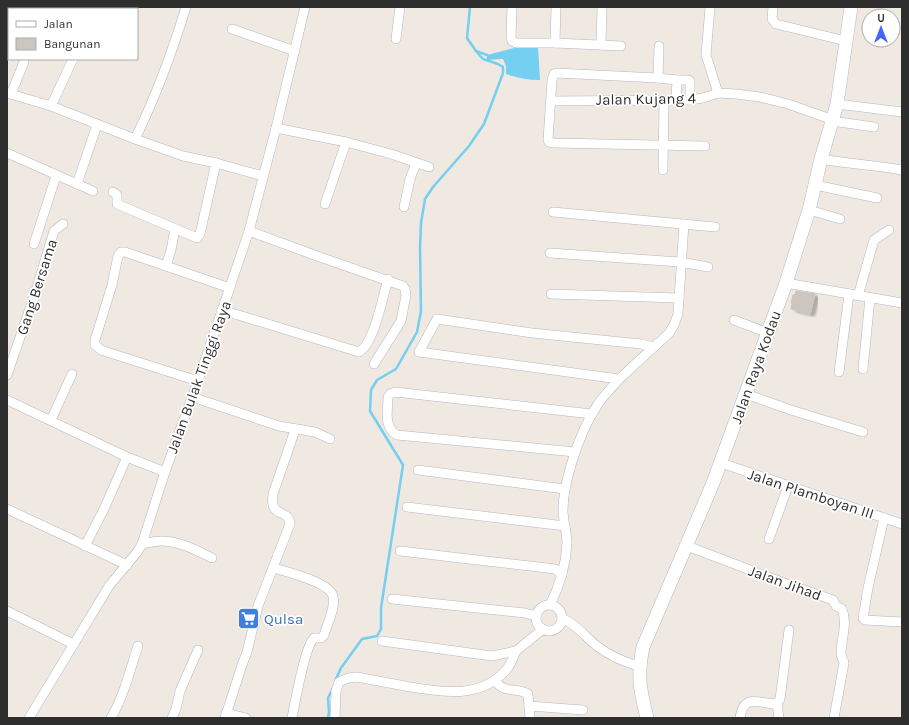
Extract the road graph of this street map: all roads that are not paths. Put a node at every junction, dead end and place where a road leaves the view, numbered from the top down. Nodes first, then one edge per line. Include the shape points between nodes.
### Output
1 (186, 7) edge
2 (305, 7) edge
3 (400, 7) edge
4 (512, 7) edge
5 (556, 7) edge
6 (602, 7) edge
7 (710, 7) edge
8 (773, 7) edge
9 (851, 7) edge
10 (232, 29) dead end
11 (396, 39) dead end
12 (846, 41) junction
13 (556, 43) junction
14 (601, 45) junction
15 (621, 46) dead end
16 (659, 46) dead end
17 (295, 51) junction
18 (73, 60) edge
19 (24, 62) dead end
20 (658, 78) junction
21 (677, 80) junction
22 (9, 93) edge
23 (718, 93) junction
24 (676, 100) junction
25 (690, 100) junction
26 (551, 101) junction
27 (664, 101) junction
28 (837, 104) junction
29 (51, 106) junction
30 (902, 112) edge
31 (833, 120) junction
32 (96, 125) junction
33 (874, 127) dead end
34 (276, 128) junction
35 (135, 140) junction
36 (346, 142) junction
37 (663, 145) junction
38 (705, 146) dead end
39 (7, 153) edge
40 (821, 158) junction
41 (216, 163) junction
42 (416, 163) junction
43 (429, 167) dead end
44 (663, 170) dead end
45 (902, 170) edge
46 (56, 176) junction
47 (263, 176) junction
48 (77, 184) junction
49 (815, 185) junction
50 (93, 191) dead end
51 (113, 192) dead end
52 (877, 198) dead end
53 (325, 204) dead end
54 (404, 207) dead end
55 (809, 210) junction
56 (553, 212) dead end
57 (840, 219) dead end
58 (62, 224) dead end
59 (684, 224) junction
60 (714, 227) dead end
61 (175, 229) junction
62 (889, 230) dead end
63 (249, 231) junction
64 (34, 244) dead end
65 (550, 253) dead end
66 (680, 262) junction
67 (166, 266) junction
68 (708, 267) dead end
69 (388, 279) junction
70 (786, 283) junction
71 (230, 288) junction
72 (551, 294) dead end
73 (854, 295) junction
74 (679, 298) junction
75 (870, 298) junction
76 (902, 303) edge
77 (222, 310) junction
78 (734, 320) dead end
79 (768, 333) junction
80 (654, 347) junction
81 (374, 364) dead end
82 (862, 369) dead end
83 (839, 372) dead end
84 (72, 374) dead end
85 (7, 375) edge
86 (619, 379) junction
87 (198, 381) junction
88 (746, 394) junction
89 (192, 397) junction
90 (7, 400) edge
91 (592, 414) junction
92 (51, 420) junction
93 (295, 430) junction
94 (863, 432) dead end
95 (330, 439) dead end
96 (575, 452) junction
97 (127, 457) junction
98 (721, 463) junction
99 (418, 470) dead end
100 (165, 472) junction
101 (788, 486) junction
102 (565, 489) junction
103 (407, 507) dead end
104 (7, 509) edge
105 (884, 518) junction
106 (902, 524) edge
107 (565, 526) junction
108 (769, 539) dead end
109 (142, 544) junction
110 (85, 546) junction
111 (687, 546) junction
112 (400, 551) dead end
113 (212, 558) dead end
114 (127, 565) junction
115 (274, 568) junction
116 (562, 574) junction
117 (392, 598) dead end
118 (550, 604) junction
119 (7, 611) edge
120 (536, 616) junction
121 (902, 622) edge
122 (560, 623) junction
123 (543, 630) junction
124 (789, 630) dead end
125 (382, 641) dead end
126 (73, 644) junction
127 (138, 646) dead end
128 (198, 650) dead end
129 (516, 651) junction
130 (639, 666) junction
131 (495, 680) junction
132 (777, 703) junction
133 (529, 706) junction
134 (583, 711) edge
135 (226, 715) edge
136 (29, 718) edge
137 (111, 718) edge
138 (172, 718) edge
139 (246, 718) edge
140 (292, 718) edge
141 (335, 718) edge
142 (530, 718) edge
143 (647, 718) edge
144 (740, 718) edge
145 (778, 718) edge
146 (834, 718) edge

1 - 35 street via 168,64
2 - 17 street, Jalan Bulak Tinggi Raya
3 - 11 street
4 - 13 street via 512,41
5 - 13 street
6 - 14 street
7 - 23 street via 706,55
8 - 12 street via 772,19 776,24
9 - 12 street, Jalan Raya Kodau
10 - 17 street
12 - 28 street, Jalan Raya Kodau
13 - 14 street
14 - 15 street
16 - 20 street
17 - 34 street, Jalan Bulak Tinggi Raya
18 - 29 street
19 - 22 street
20 - 21 street
20 - 26 street via 556,73 553,76
21 - 24 street
21 - 25 street via 690,82
22 - 29 street
23 - 25 street, Jalan Kujang 4
23 - 31 street, Jalan Kujang 4 via 760,97
24 - 25 street, Jalan Kujang 4
24 - 27 street, Jalan Kujang 4
26 - 27 street, Jalan Kujang 4
26 - 37 street via 549,142
27 - 37 street
28 - 30 street
28 - 31 street, Jalan Raya Kodau
29 - 32 street
31 - 33 street, Jalan Kujang 4
31 - 40 street, Jalan Raya Kodau
32 - 35 street
32 - 48 street
34 - 36 street
34 - 47 street, Jalan Bulak Tinggi Raya
35 - 41 street via 183,156
36 - 42 street
36 - 53 street
37 - 38 street
37 - 44 street
39 - 46 street
40 - 45 street
40 - 49 street, Jalan Raya Kodau
41 - 47 street
41 - 61 street via 200,234 195,238
42 - 43 street
42 - 54 street
46 - 48 street
46 - 64 street
47 - 63 street, Jalan Bulak Tinggi Raya
48 - 50 street
49 - 52 street
49 - 55 street, Jalan Raya Kodau
51 - 61 street via 117,195 117,204
55 - 57 street
55 - 70 street, Jalan Raya Kodau
56 - 59 street
58 - 85 street, Gang Bersama via 54,231 33,302
59 - 60 street
59 - 66 street
61 - 67 street
62 - 73 street via 874,240
63 - 69 street
63 - 71 street, Jalan Bulak Tinggi Raya
65 - 66 street
66 - 68 street
66 - 74 street
67 - 71 street
67 - 87 street via 125,252 119,253 95,344 107,352
69 - 77 street via 372,333 365,347 359,352
69 - 81 street via 403,286 406,295 401,321
70 - 73 street
70 - 79 street, Jalan Raya Kodau
71 - 77 street, Jalan Bulak Tinggi Raya
72 - 74 street
73 - 75 street
73 - 83 street
74 - 80 street via 678,314 674,324 669,333
75 - 76 street
75 - 82 street
77 - 87 street, Jalan Bulak Tinggi Raya
78 - 79 street
79 - 88 street, Jalan Raya Kodau
80 - 86 street
80 - 86 street via 437,319 419,352
84 - 92 street
86 - 91 street
87 - 89 street, Jalan Bulak Tinggi Raya
88 - 94 street
88 - 98 street, Jalan Raya Kodau
89 - 93 street
89 - 100 street, Jalan Bulak Tinggi Raya
90 - 92 street
91 - 96 street
91 - 96 street via 395,392 388,397 387,420 390,428 398,435
92 - 97 street
93 - 95 street via 315,432
93 - 115 street via 274,494 274,508 288,516 290,521
96 - 102 street
97 - 100 street
97 - 110 street
98 - 101 street, Jalan Plamboyan III
98 - 111 street, Jalan Raya Kodau
99 - 102 street
100 - 109 street, Jalan Bulak Tinggi Raya
101 - 105 street, Jalan Plamboyan III
101 - 108 street
102 - 107 street
103 - 107 street
104 - 110 street
105 - 106 street, Jalan Plamboyan III
105 - 121 street via 864,618
107 - 116 street via 567,542
109 - 113 street via 170,542 194,548
109 - 114 street, Jalan Bulak Tinggi Raya
110 - 114 street
111 - 130 street, Jalan Raya Kodau via 647,634
111 - 146 street, Jalan Jihad via 833,600 836,606 842,609 844,621 841,655 844,663
112 - 116 street via 555,569
114 - 126 street, Jalan Bulak Tinggi Raya via 109,586
115 - 135 street via 258,606 247,652
115 - 140 street via 315,582 327,588 333,597 324,635 310,642
116 - 118 street
117 - 120 street
118 - 120 street via 539,609
118 - 122 street via 560,611
119 - 126 street
120 - 123 street via 537,624
122 - 123 street via 551,630
122 - 130 street via 583,634 611,656
123 - 129 street
124 - 132 street via 780,699
125 - 129 street via 492,656
126 - 136 street, Jalan Bulak Tinggi Raya
127 - 137 street
128 - 138 street via 180,691
129 - 131 street via 508,669
130 - 143 street, Jalan Raya Kodau via 640,687
131 - 133 street via 498,686 505,689 528,694
131 - 141 street via 484,687 455,692 434,691 357,677 348,678 339,682 336,691
132 - 144 street via 746,703 742,706
132 - 145 street
133 - 134 street
133 - 142 street
135 - 139 street

